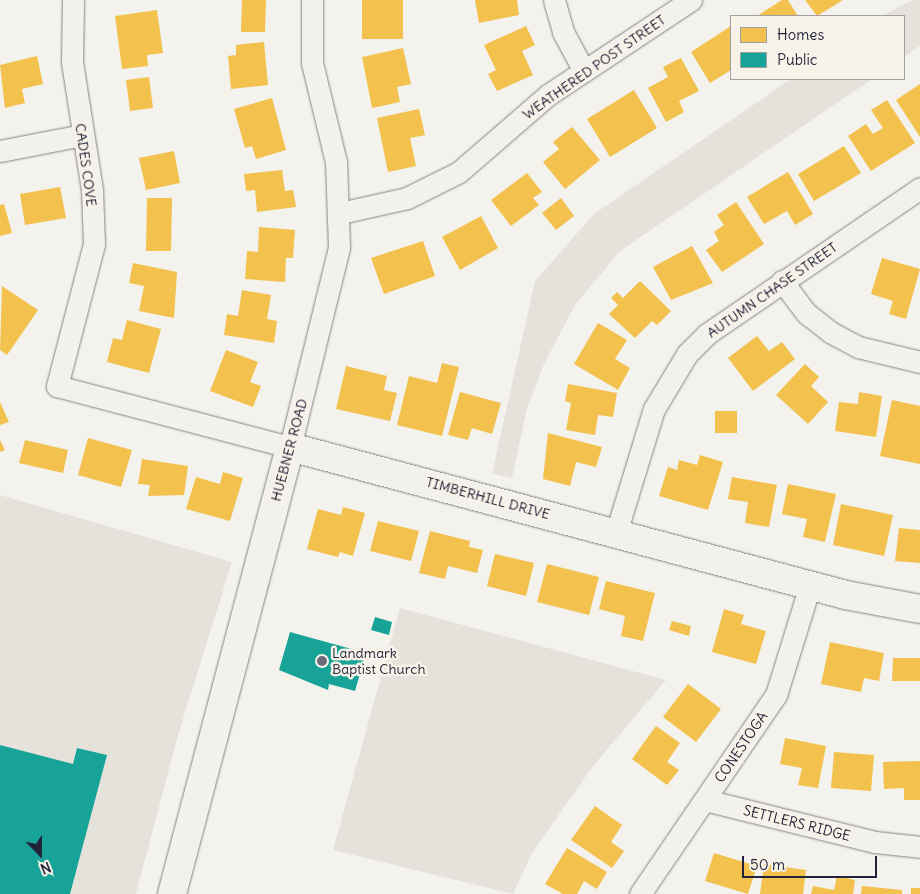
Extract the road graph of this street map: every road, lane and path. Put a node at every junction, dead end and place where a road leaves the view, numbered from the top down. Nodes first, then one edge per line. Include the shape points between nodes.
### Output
1 (73, 0) edge
2 (312, 0) edge
3 (554, 0) edge
4 (691, 0) edge
5 (584, 71) junction
6 (82, 135) junction
7 (0, 151) edge
8 (920, 188) edge
9 (340, 213) junction
10 (782, 281) junction
11 (920, 362) edge
12 (57, 386) joint
13 (290, 447) junction
14 (616, 533) junction
15 (810, 585) junction
16 (920, 609) edge
17 (705, 800) junction
18 (920, 847) edge
19 (172, 894) edge
20 (640, 894) edge

1 - 6 street, CADES COVE via 72,62
2 - 9 street, HUEBNER ROAD via 312,62 336,162
3 - 5 street via 563,32
4 - 5 street, WEATHERED POST STREET
5 - 9 street, WEATHERED POST STREET via 528,110 459,172 407,198
6 - 7 street
6 - 12 street, CADES COVE via 92,190 94,244
8 - 10 street, AUTUMN CHASE STREET
9 - 13 street, HUEBNER ROAD via 335,280
10 - 11 street via 806,313 830,332 858,346
10 - 14 street, AUTUMN CHASE STREET via 707,334 667,380
12 - 13 street, TIMBERHILL DRIVE
13 - 14 street, TIMBERHILL DRIVE
13 - 19 street, HUEBNER ROAD
14 - 15 street, TIMBERHILL DRIVE
15 - 16 street, TIMBERHILL DRIVE
15 - 17 street, CONESTOGA via 776,695
17 - 18 street, SETTLERS RIDGE via 875,842
17 - 20 street, CONESTOGA

